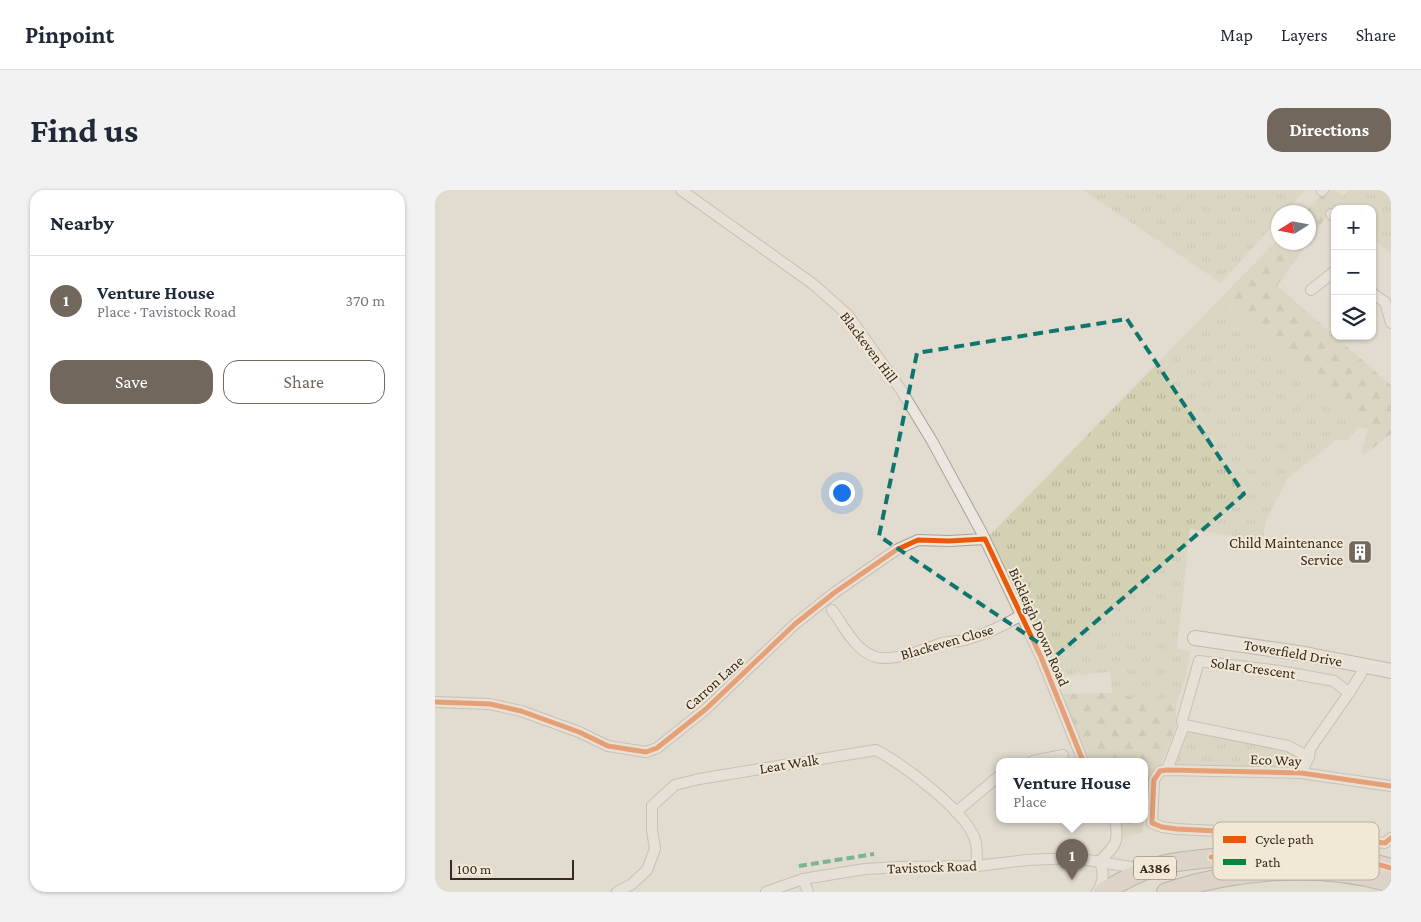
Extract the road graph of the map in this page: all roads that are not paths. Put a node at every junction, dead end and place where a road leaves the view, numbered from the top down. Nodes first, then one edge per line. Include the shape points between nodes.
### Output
1 (681, 190) edge
2 (1331, 274) edge
3 (1311, 290) dead end
4 (1375, 295) edge
5 (1391, 322) edge
6 (984, 536) junction
7 (832, 610) dead end
8 (1021, 615) junction
9 (1195, 638) dead end
10 (1363, 666) junction
11 (1391, 671) edge
12 (1349, 694) junction
13 (435, 702) edge
14 (1184, 725) junction
15 (1063, 755) dead end
16 (1309, 757) junction
17 (1048, 758) edge
18 (1082, 758) edge
19 (1163, 771) junction
20 (1301, 773) junction
21 (996, 779) edge
22 (1391, 786) edge
23 (956, 812) junction
24 (1116, 823) edge
25 (1213, 831) edge
26 (1391, 838) edge
27 (1379, 842) edge
28 (1213, 857) edge
29 (1100, 861) junction
30 (977, 866) junction
31 (1155, 868) junction
32 (803, 879) junction
33 (1215, 880) edge
34 (1378, 880) edge
35 (1391, 883) edge
36 (617, 892) edge
37 (766, 892) edge
38 (808, 892) edge
39 (1097, 892) edge
40 (1103, 892) edge
41 (1166, 892) edge

1 - 6 street, Blackeven Hill via 813,284 848,315 901,390
2 - 3 street
4 - 5 street via 1385,302
6 - 8 street, Bickleigh Down Road
6 - 13 street, Carron Lane via 949,541 918,540 896,550 795,624 706,709 657,748 646,752 608,746 579,732 490,704
7 - 8 street, Blackeven Close via 863,651 876,657 893,658 984,634
8 - 18 street, Bickleigh Down Road
9 - 10 street, Towerfield Drive
10 - 11 street, Towerfield Drive
10 - 12 street
12 - 14 street, Solar Crescent via 1334,681 1199,661 1182,720
12 - 16 street via 1310,749
14 - 16 street via 1288,746
14 - 19 street
15 - 17 street
16 - 20 street
19 - 20 street, Eco Way
19 - 25 street via 1154,780 1152,823 1177,829
20 - 22 street, Eco Way
21 - 23 street
23 - 30 street, Leat Walk via 976,842
23 - 36 street, Leat Walk via 917,777 876,750 699,779 675,785 652,806 655,849 647,870
24 - 29 street via 1118,837 1112,850
26 - 27 street via 1385,843
28 - 31 highway, Tavistock Road / A386
29 - 30 street, Tavistock Road via 1075,858
29 - 31 street, Tavistock Road via 1138,869
29 - 39 street via 1104,876
30 - 32 street, Tavistock Road via 899,867
31 - 40 highway, Tavistock Road / A386
32 - 37 street, Tavistock Road
32 - 38 street
33 - 41 highway, A386
34 - 35 highway, A386

